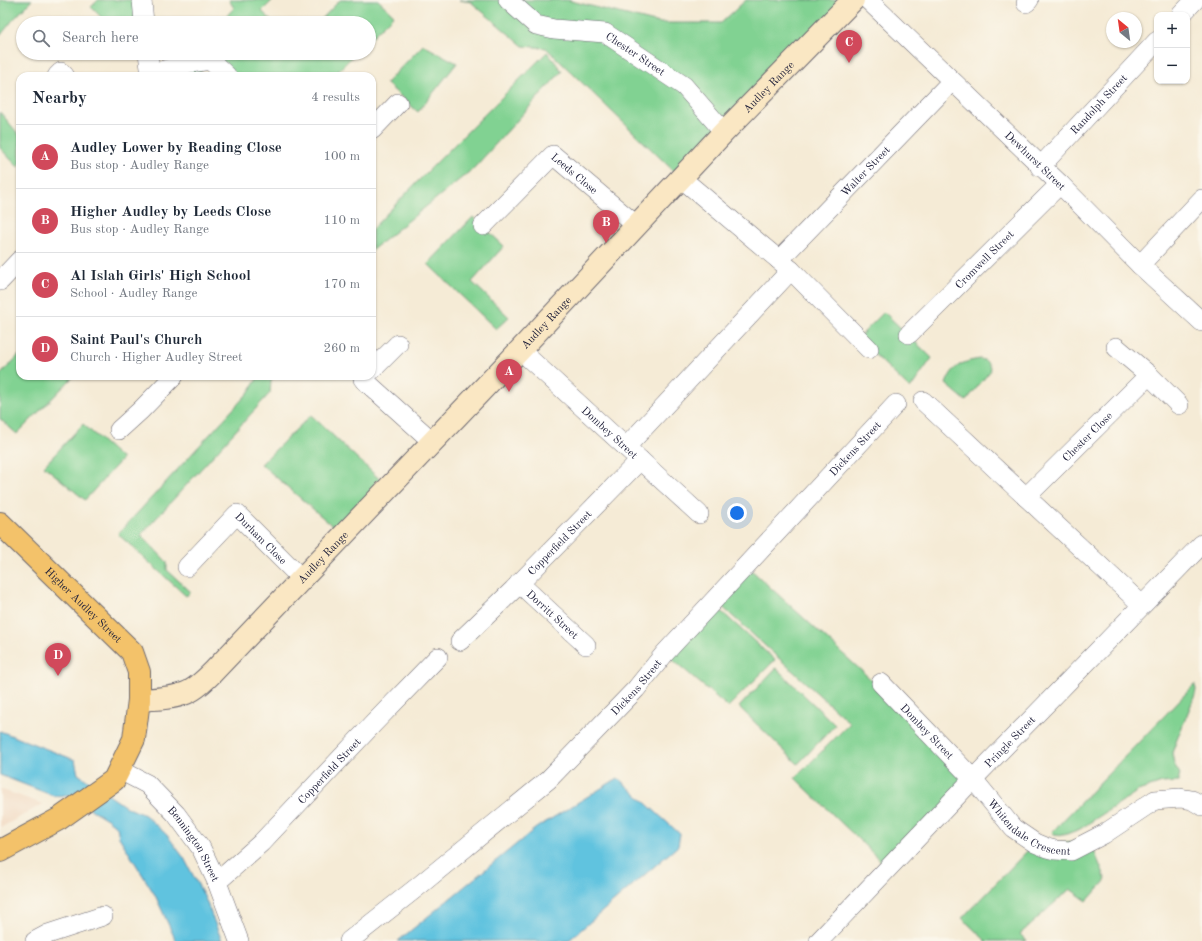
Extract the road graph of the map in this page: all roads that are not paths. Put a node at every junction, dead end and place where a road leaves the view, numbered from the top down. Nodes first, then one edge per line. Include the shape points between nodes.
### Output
1 (142, 0) edge
2 (508, 0) edge
3 (853, 0) edge
4 (868, 0) edge
5 (1195, 0) edge
6 (1184, 12) edge
7 (143, 16) edge
8 (1154, 44) edge
9 (149, 60) edge
10 (210, 60) edge
11 (210, 60) edge
12 (151, 72) edge
13 (160, 72) edge
14 (224, 72) edge
15 (952, 81) junction
16 (398, 103) dead end
17 (376, 126) edge
18 (724, 132) junction
19 (1040, 167) junction
20 (682, 178) junction
21 (1060, 184) junction
22 (1202, 199) edge
23 (483, 226) dead end
24 (637, 226) junction
25 (16, 264) edge
26 (785, 265) junction
27 (1140, 265) junction
28 (0, 282) edge
29 (1202, 322) edge
30 (909, 334) dead end
31 (398, 344) dead end
32 (1116, 347) dead end
33 (869, 349) dead end
34 (520, 350) junction
35 (376, 366) edge
36 (1149, 375) junction
37 (170, 380) edge
38 (364, 380) edge
39 (923, 401) dead end
40 (896, 404) dead end
41 (1179, 405) dead end
42 (119, 430) dead end
43 (433, 442) junction
44 (626, 447) junction
45 (640, 460) junction
46 (1026, 497) junction
47 (699, 514) dead end
48 (0, 523) edge
49 (1202, 544) edge
50 (187, 567) dead end
51 (302, 579) junction
52 (519, 584) junction
53 (1142, 606) junction
54 (460, 641) dead end
55 (586, 645) dead end
56 (438, 657) dead end
57 (881, 683) dead end
58 (139, 700) junction
59 (117, 775) junction
60 (973, 779) junction
61 (1202, 806) edge
62 (0, 851) edge
63 (217, 882) junction
64 (102, 916) dead end
65 (71, 934) edge
66 (35, 941) edge
67 (239, 941) edge
68 (350, 941) edge
69 (820, 941) edge

1 - 7 street
2 - 18 street, Chester Street via 536,25 605,33 684,86
3 - 18 street, Audley Range
4 - 15 street, Dewhurst Street
5 - 6 street
8 - 19 street, Randolph Street
9 - 12 street
10 - 13 street via 184,64
11 - 14 street
15 - 19 street, Dewhurst Street
15 - 26 street, Walter Street
16 - 17 street
18 - 20 street, Audley Range
19 - 21 street, Dewhurst Street
20 - 24 street, Audley Range
20 - 26 street
21 - 27 street, Dewhurst Street
21 - 30 street, Cromwell Street
22 - 27 street
23 - 24 street, Leeds Close via 553,155
24 - 34 street, Audley Range
25 - 28 street
26 - 33 street
26 - 44 street, Walter Street
27 - 29 street, Dewhurst Street
31 - 35 street
32 - 36 street
34 - 43 street, Audley Range
34 - 44 street, Dombey Street
36 - 41 street
36 - 46 street, Chester Close
37 - 42 street
38 - 43 street
39 - 46 street
40 - 68 street, Dickens Street via 665,653 636,690 548,780
43 - 51 street, Audley Range
44 - 45 street, Dombey Street
45 - 47 street, Dombey Street
45 - 52 street, Copperfield Street
46 - 53 street
48 - 58 highway, Higher Audley Street via 132,652 140,672
49 - 53 street, Pringle Street
50 - 51 street, Durham Close via 237,514
51 - 58 street, Audley Range via 200,684 186,693 170,698
52 - 54 street, Copperfield Street
52 - 55 street, Dorritt Street
53 - 60 street, Pringle Street
56 - 63 street, Copperfield Street via 261,843
57 - 60 street, Dombey Street
58 - 59 highway, Higher Audley Street via 134,739
59 - 62 highway via 59,819
59 - 63 street, Bennington Street via 147,784 176,814 202,848
60 - 61 street, Whitendale Crescent via 1013,828 1035,843 1055,850 1071,851 1090,842 1155,800 1180,798 1192,800
60 - 69 street, Pringle Street
63 - 67 street, Bennington Street
64 - 65 street
65 - 66 street via 48,934

